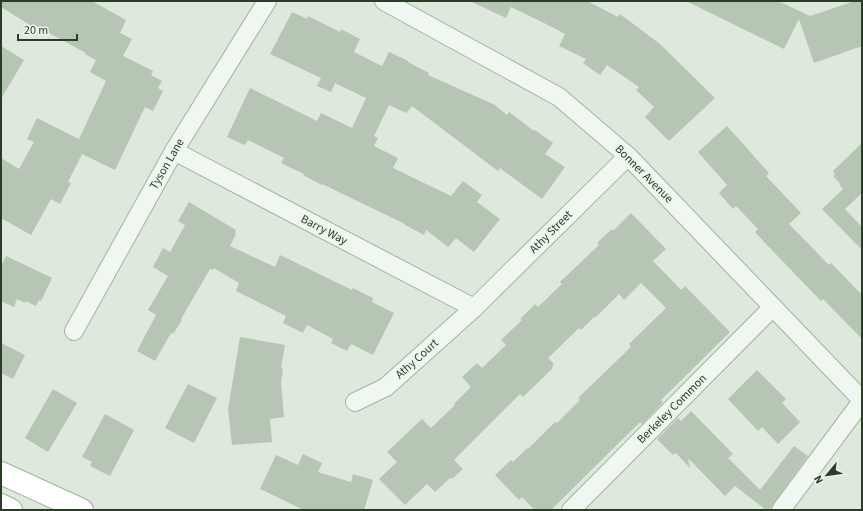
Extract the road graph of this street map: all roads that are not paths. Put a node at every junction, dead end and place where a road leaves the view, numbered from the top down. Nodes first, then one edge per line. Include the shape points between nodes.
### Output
1 (267, 1) edge
2 (384, 1) edge
3 (174, 151) junction
4 (628, 156) junction
5 (773, 307) junction
6 (474, 308) junction
7 (74, 331) dead end
8 (862, 400) edge
9 (355, 402) dead end
10 (1, 473) edge
11 (1, 505) edge
12 (11, 510) edge
13 (82, 510) edge
14 (571, 510) edge
15 (780, 510) edge

1 - 3 street, Tyson Lane
2 - 4 street, Bonner Avenue via 559,96
3 - 6 street, Barry Way
3 - 7 street, Tyson Lane
4 - 5 street, Bonner Avenue
4 - 6 street, Athy Street
5 - 8 street, Bonner Avenue
5 - 14 street, Berkeley Common
6 - 9 street, Athy Court via 386,387
8 - 15 street
10 - 13 main road
11 - 12 main road

